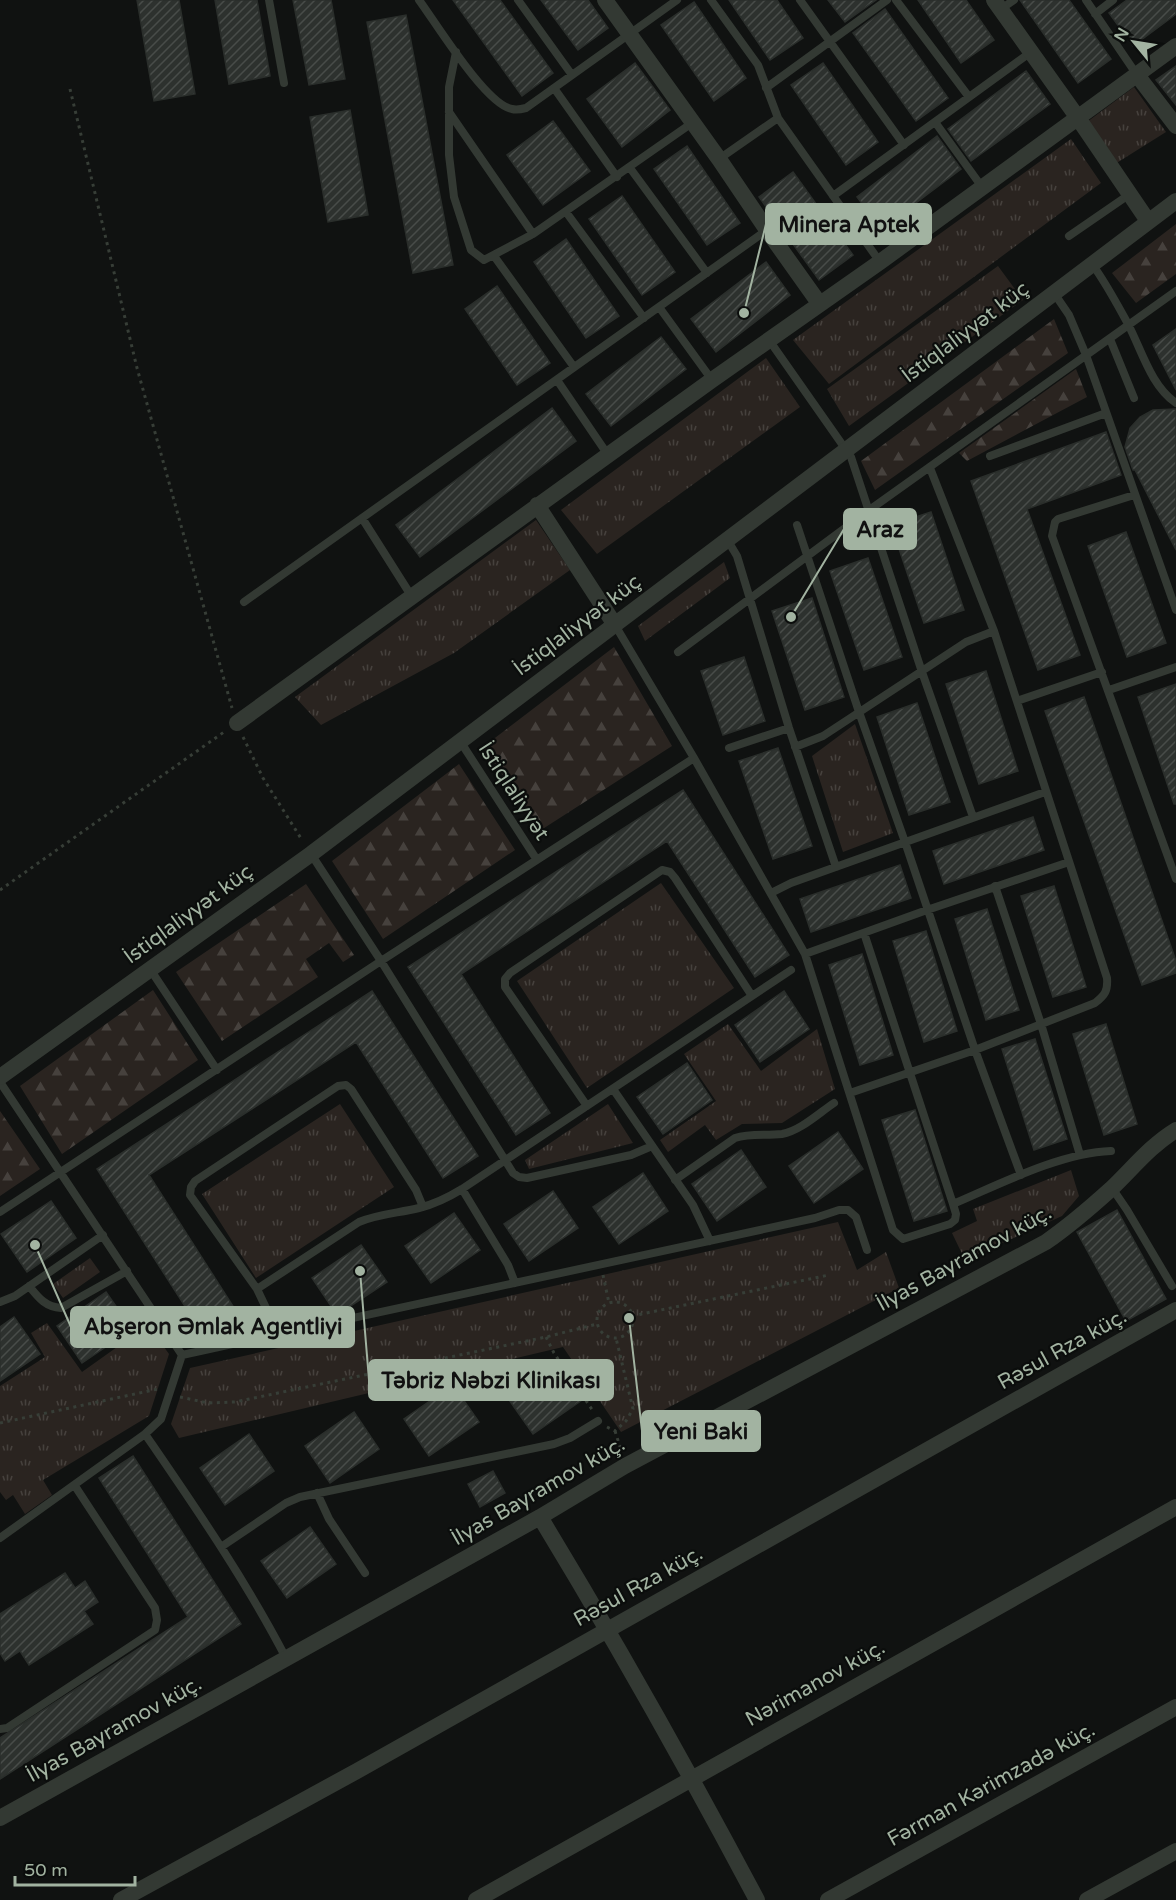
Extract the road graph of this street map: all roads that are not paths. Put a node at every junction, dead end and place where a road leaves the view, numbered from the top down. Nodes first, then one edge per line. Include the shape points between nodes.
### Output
1 (269, 0) edge
2 (419, 0) edge
3 (518, 0) edge
4 (605, 0) edge
5 (677, 0) edge
6 (711, 0) edge
7 (800, 0) edge
8 (887, 0) edge
9 (896, 0) edge
10 (1086, 0) edge
11 (1113, 0) edge
12 (1003, 3) edge
13 (1095, 14) junction
14 (629, 34) junction
15 (830, 42) junction
16 (1176, 46) edge
17 (456, 52) junction
18 (1031, 52) junction
19 (572, 75) junction
20 (1137, 75) junction
21 (284, 84) dead end
22 (554, 88) junction
23 (766, 88) junction
24 (969, 97) junction
25 (448, 112) junction
26 (778, 118) junction
27 (1078, 118) junction
28 (935, 122) junction
29 (692, 123) junction
30 (1176, 126) edge
31 (904, 145) junction
32 (719, 159) junction
33 (630, 168) junction
34 (617, 177) junction
35 (982, 187) junction
36 (1130, 194) junction
37 (833, 196) junction
38 (1176, 201) edge
39 (566, 212) junction
40 (1148, 221) junction
41 (767, 230) junction
42 (533, 234) junction
43 (1069, 236) dead end
44 (494, 256) junction
45 (880, 262) junction
46 (1092, 264) junction
47 (707, 273) junction
48 (1176, 291) edge
49 (1054, 293) junction
50 (819, 303) junction
51 (659, 307) junction
52 (644, 318) junction
53 (1129, 325) junction
54 (1110, 339) junction
55 (769, 340) junction
56 (1086, 355) junction
57 (574, 367) junction
58 (557, 380) junction
59 (712, 380) junction
60 (1134, 398) dead end
61 (1176, 404) edge
62 (1106, 413) junction
63 (847, 450) junction
64 (608, 455) junction
65 (990, 456) dead end
66 (930, 468) junction
67 (1134, 495) junction
68 (537, 505) junction
69 (868, 511) junction
70 (362, 518) junction
71 (797, 525) dead end
72 (728, 541) junction
73 (807, 556) junction
74 (412, 597) junction
75 (749, 597) junction
76 (244, 602) dead end
77 (1176, 610) edge
78 (615, 625) junction
79 (994, 631) junction
80 (678, 652) dead end
81 (1176, 667) edge
82 (922, 672) junction
83 (1102, 672) junction
84 (1109, 690) junction
85 (1017, 700) junction
86 (859, 712) junction
87 (237, 723) road end
88 (789, 728) junction
89 (460, 741) junction
90 (795, 747) junction
91 (729, 748) dead end
92 (694, 758) junction
93 (1045, 792) junction
94 (973, 817) junction
95 (905, 842) junction
96 (311, 854) junction
97 (537, 860) junction
98 (1069, 862) junction
99 (836, 867) junction
100 (1176, 879) edge
101 (995, 886) junction
102 (771, 893) junction
103 (927, 910) junction
104 (864, 933) junction
105 (805, 954) junction
106 (381, 961) junction
107 (150, 969) junction
108 (791, 970) dead end
109 (752, 996) junction
110 (1041, 1024) junction
111 (975, 1050) junction
112 (217, 1070) junction
113 (911, 1072) junction
114 (0, 1077) edge
115 (0, 1082) edge
116 (613, 1089) junction
117 (850, 1093) junction
118 (834, 1103) dead end
119 (587, 1106) junction
120 (1176, 1130) edge
121 (652, 1146) junction
122 (1111, 1151) dead end
123 (1080, 1155) junction
124 (504, 1161) junction
125 (61, 1172) junction
126 (1021, 1175) junction
127 (675, 1180) junction
128 (1112, 1188) junction
129 (462, 1189) junction
130 (953, 1204) junction
131 (423, 1207) junction
132 (0, 1212) edge
133 (102, 1235) junction
134 (710, 1241) junction
135 (867, 1250) dead end
136 (127, 1271) junction
137 (514, 1283) junction
138 (29, 1286) junction
139 (1172, 1286) dead end
140 (257, 1289) junction
141 (0, 1302) edge
142 (1176, 1311) edge
143 (272, 1336) junction
144 (182, 1356) junction
145 (598, 1421) road end
146 (146, 1434) junction
147 (75, 1486) junction
148 (316, 1493) junction
149 (1176, 1506) edge
150 (540, 1516) junction
151 (0, 1538) edge
152 (221, 1547) junction
153 (365, 1573) dead end
154 (608, 1629) junction
155 (286, 1658) junction
156 (1176, 1707) edge
157 (0, 1728) edge
158 (692, 1778) junction
159 (0, 1818) edge
160 (1176, 1851) edge
161 (121, 1900) edge
162 (476, 1900) edge
163 (757, 1900) edge
164 (828, 1900) edge
165 (1087, 1900) edge

1 - 21 lane
2 - 17 lane
3 - 19 lane
4 - 14 street
5 - 14 lane
6 - 23 lane via 758,65
7 - 15 lane
8 - 15 lane
9 - 24 lane
10 - 13 lane
11 - 13 lane
12 - 18 street
13 - 20 lane
14 - 19 lane
14 - 29 street
15 - 23 lane
15 - 31 lane
16 - 20 street
17 - 22 lane via 497,102 511,109 526,108
17 - 25 lane
18 - 24 lane
18 - 27 street
19 - 22 lane
20 - 27 street
20 - 30 street
22 - 34 lane
23 - 26 lane
24 - 28 lane
25 - 42 lane
25 - 44 lane via 454,197 471,250 484,260
26 - 32 lane
26 - 37 lane
27 - 35 street
27 - 36 street
28 - 31 lane
28 - 35 lane
29 - 32 street
29 - 33 lane
31 - 37 lane
32 - 41 street
33 - 34 lane
33 - 47 lane
34 - 39 lane
35 - 45 street
36 - 40 street
36 - 43 lane
37 - 45 lane
38 - 40 street, İstiqlaliyyət küç
39 - 42 lane
39 - 52 lane
40 - 46 street, İstiqlaliyyət küç
41 - 47 lane
41 - 50 street
42 - 44 lane
44 - 57 lane
45 - 50 street
46 - 49 street, İstiqlaliyyət küç
46 - 53 lane
47 - 51 lane
48 - 53 lane
49 - 56 lane via 1069,315
49 - 63 street, İstiqlaliyyət küç
50 - 55 street
51 - 52 lane
51 - 59 lane
52 - 57 lane
53 - 54 lane
53 - 61 lane via 1159,387
54 - 56 lane
54 - 60 lane
55 - 59 street
55 - 63 lane
56 - 62 lane
56 - 66 lane
57 - 58 lane
58 - 64 lane
58 - 70 lane
59 - 64 street
62 - 65 lane
62 - 67 lane
63 - 69 lane
63 - 72 street, İstiqlaliyyət küç
64 - 68 street
66 - 69 lane
66 - 79 lane
67 - 77 lane
67 - 83 lane via 1063,517 1055,522 1053,530
68 - 74 street
68 - 78 street
69 - 73 lane
69 - 82 lane
70 - 74 lane
70 - 76 lane
71 - 73 lane
72 - 75 lane via 737,556
72 - 78 street, İstiqlaliyyət küç
73 - 75 lane
73 - 86 lane
74 - 87 street
75 - 80 lane
75 - 88 lane
78 - 89 street, İstiqlaliyyət küç
78 - 92 lane
79 - 82 lane via 966,642
79 - 85 lane
81 - 84 lane
82 - 86 lane
82 - 94 lane
83 - 84 lane
83 - 85 lane
84 - 100 lane
85 - 93 lane
86 - 90 lane via 823,736
86 - 95 lane
88 - 90 lane
88 - 91 lane
89 - 96 street, İstiqlaliyyət küç
89 - 97 lane, İstiqlaliyyət
90 - 99 lane
92 - 97 lane
92 - 102 lane
93 - 94 lane
93 - 98 lane
94 - 95 lane
95 - 99 lane
95 - 103 lane
96 - 106 lane
96 - 107 street, İstiqlaliyyət küç
97 - 106 lane
98 - 101 lane
98 - 110 lane via 1108,988 1095,1003
99 - 102 lane
101 - 103 lane
101 - 110 lane
102 - 105 lane
103 - 104 lane
103 - 111 lane
104 - 105 lane
104 - 113 lane
105 - 117 lane
106 - 112 lane
106 - 124 lane
107 - 112 lane
107 - 114 street, İstiqlaliyyət küç
108 - 109 lane
109 - 116 lane
109 - 119 lane via 675,878 662,870 505,979 505,987
110 - 111 lane
110 - 123 lane
111 - 113 lane
111 - 126 lane
112 - 125 lane
113 - 117 lane
113 - 130 lane
115 - 125 lane
116 - 119 lane
116 - 121 lane
117 - 130 lane via 896,1235 903,1239 950,1224 956,1214
118 - 127 lane via 783,1134 735,1138
119 - 124 lane
120 - 128 street, İlyas Bayramov küç.
121 - 124 lane via 631,1155 527,1178 513,1173
121 - 127 lane
122 - 123 lane
123 - 126 lane
124 - 129 lane
125 - 132 lane
125 - 133 lane
126 - 130 lane
127 - 134 lane via 702,1220
128 - 139 lane
128 - 150 street, İlyas Bayramov küç. via 1046,1242 625,1466
129 - 131 lane
129 - 137 lane via 508,1264
131 - 140 lane via 358,1222
131 - 140 lane via 351,1089 338,1086 191,1187 190,1195
133 - 136 lane
133 - 138 lane
134 - 135 lane via 848,1210 856,1217
134 - 137 lane
136 - 138 lane via 60,1308 41,1301
136 - 144 lane
137 - 143 lane
138 - 141 lane
140 - 143 lane via 267,1310
142 - 154 street, Rəsul Rza küç.
143 - 144 lane
144 - 146 lane via 161,1419
145 - 148 lane via 554,1444
146 - 147 lane
146 - 152 lane
147 - 151 lane
147 - 157 lane via 156,1608 155,1630 8,1728
148 - 152 lane via 286,1503
148 - 153 lane
149 - 158 street, Nərimanov küç.
150 - 154 street
150 - 155 street, İlyas Bayramov küç.
152 - 155 lane
154 - 158 street
154 - 161 street, Rəsul Rza küç.
155 - 159 street, İlyas Bayramov küç.
156 - 164 street, Fərman Kərimzadə küç.
158 - 162 street, Nərimanov küç.
158 - 163 street
160 - 165 street

